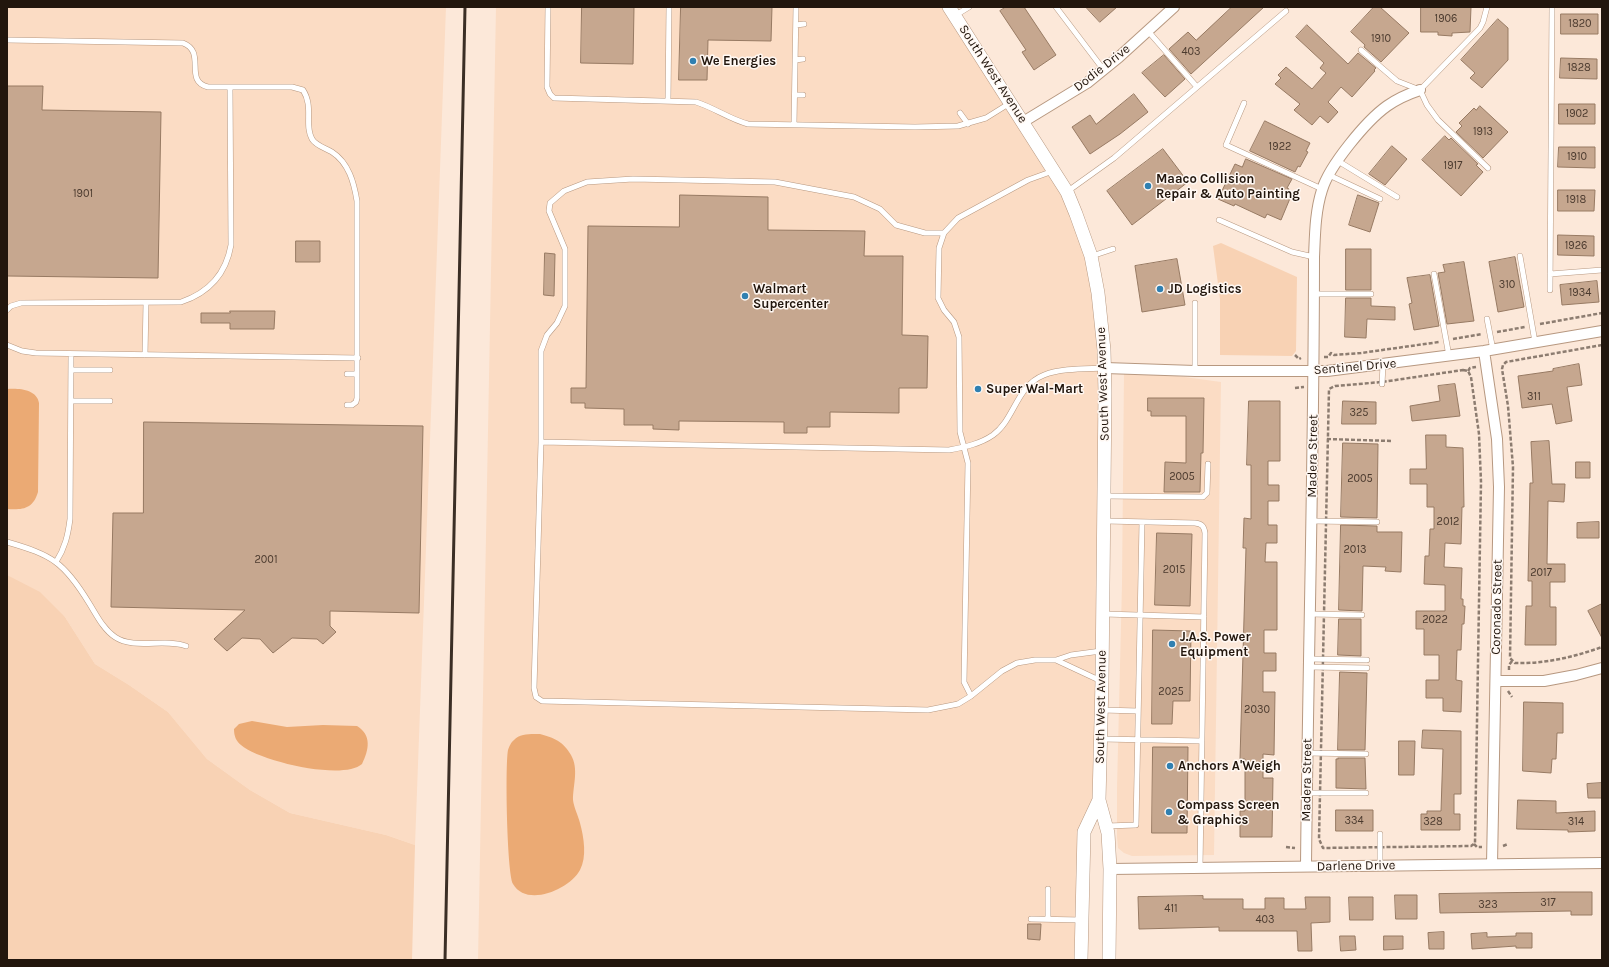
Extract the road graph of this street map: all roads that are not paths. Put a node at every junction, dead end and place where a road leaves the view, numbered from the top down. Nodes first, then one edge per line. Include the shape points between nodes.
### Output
1 (548, 7) edge
2 (669, 7) edge
3 (796, 7) edge
4 (969, 7) edge
5 (1056, 7) edge
6 (1174, 7) edge
7 (1487, 7) edge
8 (1552, 7) edge
9 (952, 11) edge
10 (1286, 11) dead end
11 (796, 24) junction
12 (804, 24) dead end
13 (1148, 31) junction
14 (7, 40) edge
15 (1361, 50) dead end
16 (803, 59) dead end
17 (795, 60) junction
18 (1103, 69) junction
19 (230, 87) junction
20 (1197, 87) junction
21 (1420, 90) junction
22 (795, 95) junction
23 (803, 95) dead end
24 (668, 100) junction
25 (1010, 103) junction
26 (1244, 103) dead end
27 (960, 113) dead end
28 (1024, 122) junction
29 (794, 124) junction
30 (968, 124) junction
31 (1338, 160) junction
32 (1488, 168) dead end
33 (1054, 171) junction
34 (1329, 175) junction
35 (1322, 189) junction
36 (1067, 192) junction
37 (1397, 197) dead end
38 (1380, 199) dead end
39 (1219, 220) dead end
40 (944, 234) junction
41 (1113, 249) dead end
42 (1091, 256) junction
43 (1520, 256) dead end
44 (1314, 257) junction
45 (1602, 270) edge
46 (1434, 274) dead end
47 (1550, 274) junction
48 (1550, 290) dead end
49 (1314, 294) junction
50 (1371, 294) dead end
51 (146, 303) junction
52 (1194, 303) dead end
53 (7, 310) edge
54 (1487, 319) dead end
55 (1188, 326) dead end
56 (1195, 326) junction
57 (1602, 331) edge
58 (1535, 342) junction
59 (7, 345) edge
60 (1489, 350) junction
61 (71, 355) junction
62 (145, 355) junction
63 (1449, 356) junction
64 (358, 358) junction
65 (1382, 365) junction
66 (1105, 368) junction
67 (71, 370) junction
68 (110, 370) dead end
69 (1196, 371) junction
70 (1314, 371) junction
71 (347, 374) dead end
72 (357, 374) junction
73 (1382, 383) road end
74 (71, 400) junction
75 (110, 400) dead end
76 (347, 405) dead end
77 (541, 442) junction
78 (963, 447) junction
79 (1208, 464) dead end
80 (1105, 496) junction
81 (1104, 521) junction
82 (1312, 521) junction
83 (1142, 522) junction
84 (1377, 522) dead end
85 (7, 542) edge
86 (56, 562) junction
87 (1103, 614) junction
88 (1309, 614) junction
89 (1140, 615) junction
90 (1362, 615) dead end
91 (1204, 617) junction
92 (186, 646) dead end
93 (1103, 650) junction
94 (1056, 660) junction
95 (1367, 660) dead end
96 (1309, 663) junction
97 (1367, 668) dead end
98 (1602, 668) edge
99 (1102, 681) junction
100 (1496, 681) junction
101 (971, 696) junction
102 (1101, 710) junction
103 (1138, 711) junction
104 (1101, 739) junction
105 (1138, 740) junction
106 (1202, 741) junction
107 (1307, 753) junction
108 (1366, 754) dead end
109 (1307, 793) junction
110 (1366, 793) dead end
111 (1099, 800) junction
112 (1106, 826) junction
113 (1380, 834) dead end
114 (1602, 863) edge
115 (1492, 864) junction
116 (1306, 866) junction
117 (1380, 866) junction
118 (1200, 868) junction
119 (1110, 869) junction
120 (1048, 889) dead end
121 (1031, 918) dead end
122 (1048, 919) junction
123 (1082, 920) junction
124 (1081, 960) edge
125 (1109, 960) edge

1 - 24 lane via 547,87 554,98
2 - 24 lane
3 - 11 lane
4 - 9 lane
5 - 18 lane
6 - 13 street, Dodie Drive
7 - 21 lane via 1480,28
8 - 47 lane
9 - 25 street, South West Avenue
10 - 20 lane
11 - 12 lane
11 - 17 lane
13 - 18 street, Dodie Drive
13 - 20 lane
14 - 19 lane via 183,43 190,46 195,53 196,80 201,85
15 - 21 lane via 1397,81
16 - 17 lane
17 - 22 lane
18 - 28 street, Dodie Drive via 1087,83
19 - 51 lane via 231,245 226,263 213,284 189,300
19 - 64 lane via 292,87 303,90 309,104 311,138 339,158 355,184
20 - 36 lane via 1114,158
21 - 31 street, Madera Street via 1381,111
21 - 32 lane via 1438,120
22 - 23 lane
22 - 29 lane
24 - 29 lane via 710,106 724,115 748,124
25 - 28 street, South West Avenue
25 - 30 lane via 986,118
26 - 35 lane via 1226,145
27 - 30 lane
28 - 33 street, South West Avenue
29 - 30 lane via 941,127
31 - 34 street, Madera Street
31 - 37 lane
33 - 36 street, South West Avenue
33 - 40 lane via 1028,180 958,218
34 - 35 street, Madera Street
34 - 38 lane
35 - 44 street, Madera Street
36 - 42 street, South West Avenue
39 - 44 lane via 1292,252
40 - 77 lane via 925,233 896,225 880,209 854,197 775,182 634,179 587,182 564,190 550,203 549,211 565,250 565,306 541,350
40 - 78 lane via 939,248 938,298 954,322 959,337 960,432
41 - 42 lane
42 - 66 street, South West Avenue via 1098,293
43 - 58 lane
44 - 49 street, Madera Street
45 - 47 lane
46 - 63 lane
47 - 48 lane
49 - 50 lane
49 - 70 street, Madera Street
51 - 53 lane via 21,303
51 - 62 lane
52 - 56 lane
54 - 60 lane via 1490,333
55 - 56 lane
56 - 69 lane
57 - 58 street, Sentinel Drive
58 - 60 street, Sentinel Drive
59 - 61 lane via 29,353
60 - 63 street, Sentinel Drive
60 - 100 street, Coronado Street via 1498,461
61 - 62 lane
61 - 67 lane
62 - 64 lane
63 - 65 street, Sentinel Drive
64 - 72 lane
65 - 70 street, Sentinel Drive
65 - 73 lane
66 - 69 street, Sentinel Drive
66 - 78 lane via 1056,372 1042,376 1021,393 1004,424 994,435 980,443
66 - 80 street, South West Avenue
67 - 68 lane
67 - 74 lane
69 - 70 street, Sentinel Drive
70 - 82 street, Madera Street
71 - 72 lane
72 - 76 lane via 356,402
74 - 75 lane
74 - 86 lane via 70,519 67,539
77 - 78 lane via 934,450
77 - 101 lane via 534,688 536,697 542,701 928,710 958,704
78 - 101 lane via 968,463 964,682
79 - 80 lane via 1206,496
80 - 81 street, South West Avenue
81 - 83 lane
81 - 87 street, South West Avenue
82 - 84 lane
82 - 88 street, Madera Street
83 - 89 lane
83 - 91 lane via 1195,523 1201,524 1204,528
85 - 86 lane via 39,552
86 - 92 lane via 71,576 101,622 115,636 128,642 175,643
87 - 89 lane
87 - 93 street, South West Avenue
88 - 90 lane
88 - 96 street, Madera Street
89 - 91 lane
89 - 103 lane
91 - 106 lane
93 - 94 lane
93 - 99 street, South West Avenue
94 - 99 lane
94 - 101 lane via 1017,663
95 - 96 lane via 1323,659
96 - 97 lane via 1323,667
96 - 107 street, Madera Street
98 - 100 street via 1544,681
99 - 102 street, South West Avenue
100 - 115 street, Coronado Street
102 - 103 lane
102 - 104 street, South West Avenue
103 - 105 lane
104 - 105 lane
104 - 111 street, South West Avenue
105 - 106 lane
105 - 112 lane via 1136,825
106 - 118 lane
107 - 108 lane
107 - 109 street, Madera Street
109 - 110 lane
109 - 116 street, Madera Street
111 - 112 street, South West Avenue
111 - 123 street, South West Avenue via 1084,832
112 - 119 street, South West Avenue
113 - 117 lane
114 - 115 street, Darlene Drive
115 - 117 street, Darlene Drive
116 - 117 street, Darlene Drive
116 - 118 street, Darlene Drive
118 - 119 street, Darlene Drive
119 - 125 street, South West Avenue
120 - 122 lane
121 - 122 lane
122 - 123 lane
123 - 124 street, South West Avenue

